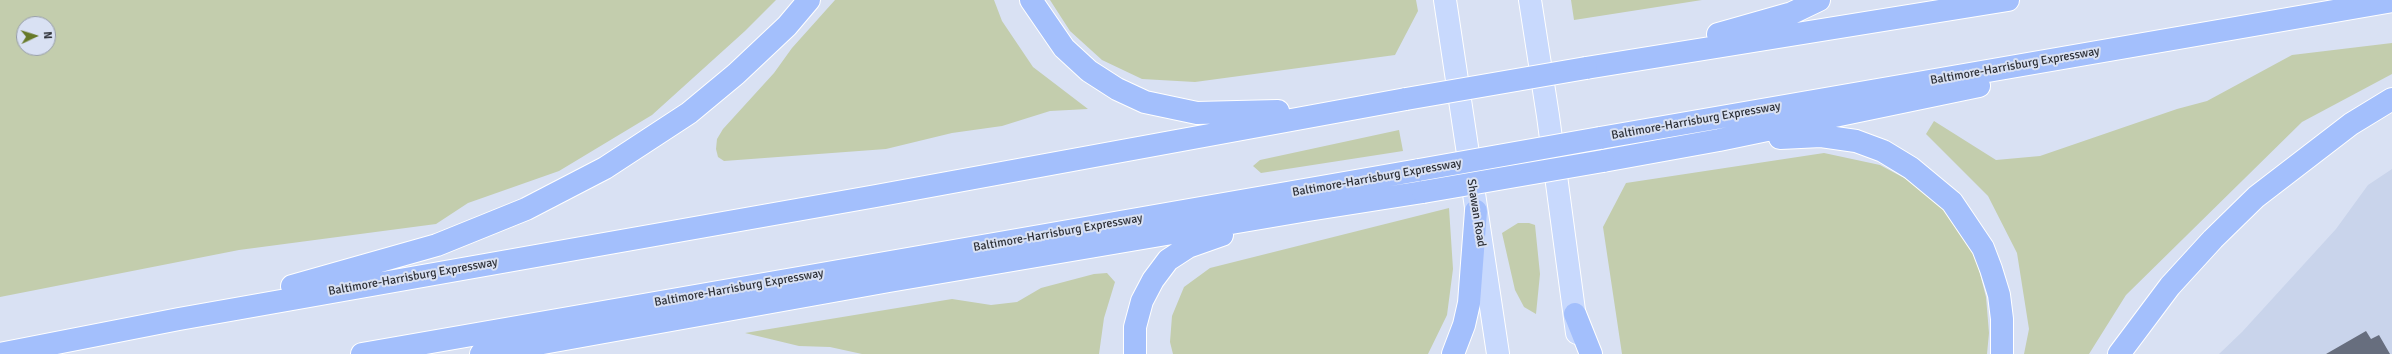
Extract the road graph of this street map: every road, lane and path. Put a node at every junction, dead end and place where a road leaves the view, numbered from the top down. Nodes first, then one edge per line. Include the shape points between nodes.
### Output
1 (809, 0) edge
2 (1031, 0) edge
3 (1445, 0) edge
4 (1530, 0) edge
5 (1819, 0) edge
6 (2008, 0) edge
7 (2392, 1) edge
8 (2175, 38) junction
9 (1624, 61) junction
10 (2392, 99) edge
11 (1347, 110) junction
12 (1719, 140) junction
13 (1308, 210) junction
14 (1476, 211) junction
15 (1575, 314) junction
16 (179, 319) junction
17 (0, 354) edge
18 (362, 354) edge
19 (481, 354) edge
20 (1135, 354) edge
21 (1453, 354) edge
22 (1499, 354) edge
23 (1580, 354) edge
24 (1591, 354) edge
25 (2002, 354) edge
26 (2119, 354) edge

1 - 16 highway via 736,74 689,113 619,160 556,194 437,245
2 - 11 highway via 1064,48 1089,71 1117,89 1146,102 1197,113
3 - 14 main road, Shawan Road
4 - 15 main road
5 - 9 highway via 1792,13
6 - 9 highway, Baltimore-Harrisburg Expressway
7 - 8 highway, Baltimore-Harrisburg Expressway
8 - 12 highway via 1951,92
8 - 18 highway, Baltimore-Harrisburg Expressway, bridge
9 - 11 highway, Baltimore-Harrisburg Expressway, bridge
10 - 26 highway via 2339,133 2256,197 2170,286
11 - 16 highway, Baltimore-Harrisburg Expressway via 884,195
12 - 13 highway, bridge
12 - 25 highway via 1821,136 1856,141 1883,151 1911,168 1952,202 1983,248 1999,294
13 - 19 highway
13 - 20 highway via 1216,236 1188,247 1168,260 1142,301 1135,327
14 - 21 highway via 1469,303
14 - 22 main road, Shawan Road
15 - 23 main road
15 - 24 highway
16 - 17 highway, Baltimore-Harrisburg Expressway

